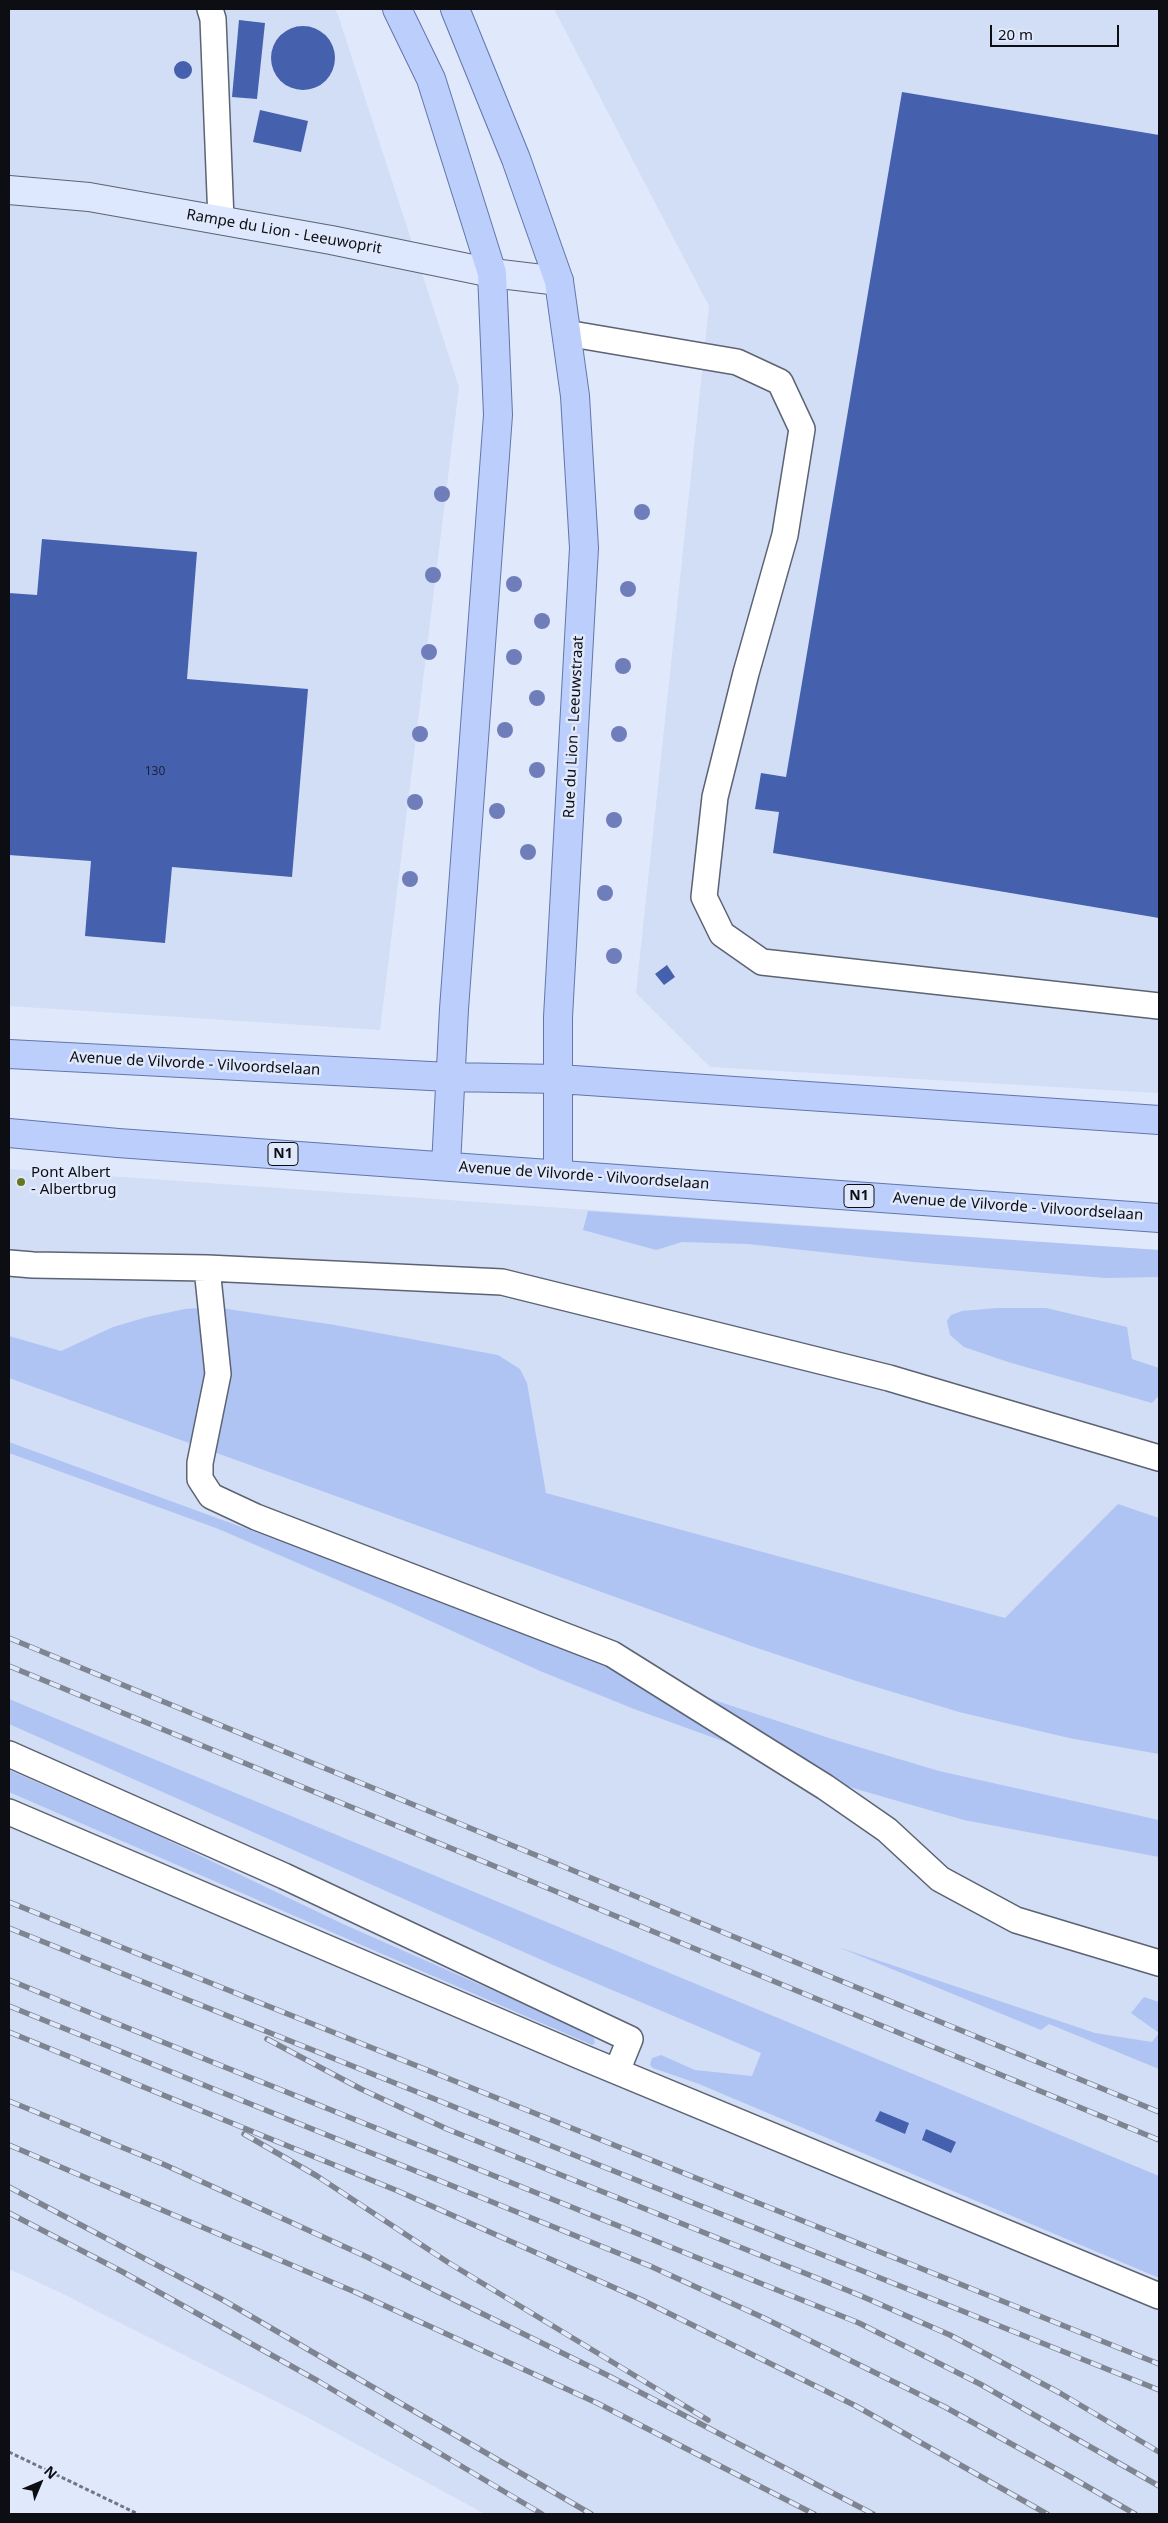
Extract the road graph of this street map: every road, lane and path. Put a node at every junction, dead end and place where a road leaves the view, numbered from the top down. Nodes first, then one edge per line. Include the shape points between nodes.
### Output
1 (210, 9) edge
2 (397, 9) edge
3 (455, 9) edge
4 (9, 190) edge
5 (221, 220) junction
6 (492, 273) junction
7 (559, 280) junction
8 (566, 333) junction
9 (1159, 1006) edge
10 (9, 1054) edge
11 (449, 1077) junction
12 (559, 1079) junction
13 (1159, 1120) edge
14 (9, 1133) edge
15 (446, 1166) junction
16 (558, 1174) junction
17 (1159, 1218) edge
18 (9, 1263) edge
19 (207, 1268) junction
20 (1159, 1458) edge
21 (9, 1754) edge
22 (9, 1812) edge
23 (1159, 1962) edge
24 (616, 2071) junction
25 (1159, 2296) edge
26 (9, 2452) edge
27 (138, 2514) edge

1 - 5 lane via 213,18
2 - 6 main road via 431,79
3 - 7 main road, Rue du Lion - Leeuwstraat via 516,160
4 - 5 main road, Rampe du Lion - Leeuwoprit via 89,197
5 - 6 main road, Rampe du Lion - Leeuwoprit
6 - 7 main road, Rampe du Lion - Leeuwoprit
6 - 11 main road via 498,415
7 - 8 main road, Rue du Lion - Leeuwstraat
8 - 9 lane via 737,362 780,382 802,429 785,535 715,798 704,897 722,934 762,962
8 - 12 main road, Rue du Lion - Leeuwstraat via 575,396 584,548 558,1018
10 - 11 main road, Avenue de Vilvorde - Vilvoordselaan
11 - 12 main road, Avenue de Vilvorde - Vilvoordselaan
11 - 15 main road
12 - 13 main road, Avenue de Vilvorde - Vilvoordselaan
12 - 16 main road, Rue du Lion - Leeuwstraat
14 - 15 main road, Avenue de Vilvorde - Vilvoordselaan / N1
15 - 16 main road, Avenue de Vilvorde - Vilvoordselaan / N1
16 - 17 main road, Avenue de Vilvorde - Vilvoordselaan / N1
18 - 19 lane
19 - 20 lane via 502,1282 888,1378
19 - 23 lane via 218,1374 200,1463 200,1479 211,1496 256,1517 612,1654 825,1787 887,1830 940,1879 1016,1920
21 - 24 lane via 293,1880 630,2039
22 - 24 lane
24 - 25 lane
26 - 27 path

